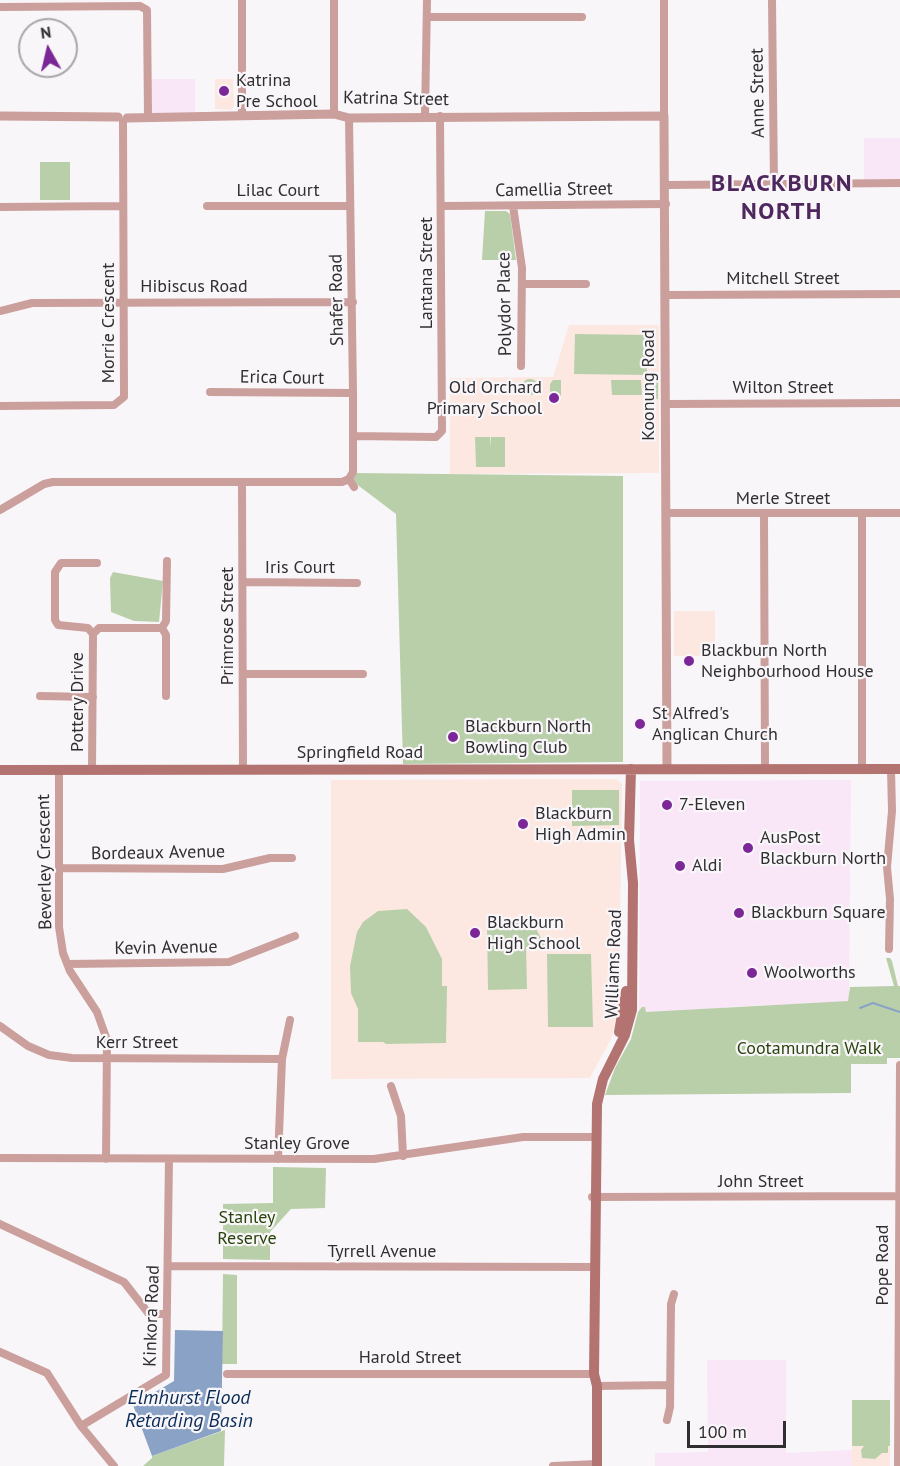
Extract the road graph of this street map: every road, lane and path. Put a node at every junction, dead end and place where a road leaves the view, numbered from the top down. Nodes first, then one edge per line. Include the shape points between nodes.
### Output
1 (242, 0) edge
2 (334, 0) edge
3 (427, 0) edge
4 (664, 0) edge
5 (772, 0) edge
6 (0, 7) edge
7 (427, 17) junction
8 (582, 17) dead end
9 (334, 114) junction
10 (0, 116) edge
11 (148, 116) junction
12 (242, 116) junction
13 (426, 116) junction
14 (440, 116) junction
15 (664, 116) junction
16 (349, 118) junction
17 (123, 119) junction
18 (900, 183) edge
19 (666, 185) junction
20 (774, 185) junction
21 (666, 204) junction
22 (123, 206) junction
23 (207, 206) dead end
24 (350, 206) junction
25 (443, 206) junction
26 (513, 206) junction
27 (0, 207) edge
28 (523, 284) junction
29 (586, 284) dead end
30 (900, 294) edge
31 (666, 295) junction
32 (124, 302) junction
33 (353, 302) junction
34 (0, 310) edge
35 (521, 366) dead end
36 (210, 392) dead end
37 (353, 393) junction
38 (900, 403) edge
39 (666, 404) junction
40 (0, 406) edge
41 (353, 436) junction
42 (349, 479) junction
43 (242, 483) junction
44 (354, 487) dead end
45 (0, 510) edge
46 (666, 513) junction
47 (900, 513) edge
48 (862, 514) junction
49 (764, 515) junction
50 (167, 561) dead end
51 (97, 563) dead end
52 (243, 582) junction
53 (357, 583) dead end
54 (162, 627) junction
55 (93, 634) junction
56 (243, 674) junction
57 (363, 674) dead end
58 (40, 696) dead end
59 (166, 696) dead end
60 (93, 697) junction
61 (631, 769) junction
62 (667, 769) junction
63 (0, 770) edge
64 (59, 770) junction
65 (92, 770) junction
66 (243, 770) junction
67 (765, 770) junction
68 (862, 770) junction
69 (896, 770) edge
70 (292, 858) dead end
71 (59, 868) junction
72 (900, 898) edge
73 (890, 899) junction
74 (295, 936) dead end
75 (889, 949) dead end
76 (68, 964) junction
77 (290, 1020) dead end
78 (0, 1026) edge
79 (107, 1057) junction
80 (282, 1059) junction
81 (900, 1065) edge
82 (391, 1086) dead end
83 (595, 1137) junction
84 (403, 1156) junction
85 (0, 1158) edge
86 (106, 1159) junction
87 (169, 1159) junction
88 (278, 1159) junction
89 (898, 1196) junction
90 (595, 1201) junction
91 (0, 1224) edge
92 (168, 1266) junction
93 (595, 1267) junction
94 (674, 1294) dead end
95 (167, 1314) junction
96 (0, 1352) edge
97 (227, 1374) dead end
98 (594, 1374) junction
99 (669, 1385) junction
100 (597, 1386) junction
101 (667, 1420) dead end
102 (81, 1426) junction
103 (597, 1465) edge
104 (114, 1466) edge
105 (553, 1466) edge
106 (898, 1466) edge

1 - 12 street
2 - 9 street
3 - 7 street
4 - 15 street, Koonung Road
5 - 20 street, Anne Street
6 - 11 street via 140,6 147,10
7 - 8 street
7 - 13 street
9 - 12 street, Katrina Street
9 - 16 street, Katrina Street
10 - 17 street, Katrina Street
11 - 12 street, Katrina Street
11 - 17 street, Katrina Street
13 - 14 street, Katrina Street
13 - 16 street, Katrina Street
14 - 15 street, Katrina Street
14 - 25 street, Lantana Street
15 - 19 street, Koonung Road
16 - 24 street, Shafer Road
17 - 22 street, Morrie Crescent
18 - 20 street
19 - 20 street
19 - 21 street, Koonung Road
21 - 26 street, Camellia Street
21 - 31 street, Koonung Road
22 - 27 street
22 - 32 street, Morrie Crescent
23 - 24 street, Lilac Court
24 - 33 street, Shafer Road
25 - 26 street, Camellia Street
25 - 41 street, Lantana Street via 442,431 436,437
26 - 28 street, Polydor Place
28 - 29 street
28 - 35 street, Polydor Place
30 - 31 street, Mitchell Street
31 - 39 street, Koonung Road
32 - 33 street, Hibiscus Road
32 - 34 street, Hibiscus Road via 32,303
32 - 40 street, Morrie Crescent via 124,397 114,405
33 - 37 street, Shafer Road
36 - 37 street, Erica Court
37 - 41 street, Shafer Road
38 - 39 street, Wilton Street
39 - 46 street, Koonung Road
41 - 42 street, Shafer Road via 353,472
42 - 43 street
42 - 44 street
43 - 45 street via 53,482
43 - 52 street, Primrose Street
46 - 49 street, Merle Street
46 - 62 street, Koonung Road
47 - 48 street, Merle Street
48 - 49 street, Merle Street
48 - 68 street
49 - 67 street
50 - 54 street via 166,621
51 - 55 street via 61,563 55,572 55,620 64,627 84,627
52 - 53 street, Iris Court
52 - 56 street, Primrose Street
54 - 55 street, Pottery Drive via 99,628
54 - 59 street via 166,635
55 - 60 street, Pottery Drive
56 - 57 street
56 - 66 street, Primrose Street
58 - 60 street
60 - 65 street, Pottery Drive
61 - 62 main road, Springfield Road
61 - 66 main road, Springfield Road
61 - 83 main road, Williams Road via 626,996 622,1023 596,1092
62 - 67 main road, Springfield Road
63 - 64 main road, Springfield Road
64 - 65 main road, Springfield Road
64 - 71 street, Beverley Crescent
65 - 66 main road, Springfield Road
67 - 68 main road, Springfield Road
68 - 69 main road, Springfield Road
69 - 73 street via 887,867
70 - 71 street, Bordeaux Avenue via 270,858 223,870
71 - 76 street, Beverley Crescent via 59,927
72 - 73 street
73 - 75 street
74 - 76 street, Kevin Avenue via 229,962
76 - 79 street, Beverley Crescent via 104,1025
77 - 80 street
78 - 79 street, Kerr Street via 49,1055
79 - 80 street, Kerr Street
79 - 86 street, Beverley Crescent
80 - 88 street
81 - 89 street, Pope Road
82 - 84 street via 401,1116
83 - 84 street, Stanley Grove via 523,1137
83 - 90 main road, Williams Road
84 - 88 street, Stanley Grove
85 - 86 street, Stanley Grove
86 - 87 street, Stanley Grove
87 - 88 street, Stanley Grove
87 - 92 street, Kinkora Road
89 - 90 street, John Street via 623,1197
89 - 106 street, Pope Road
90 - 93 main road, Williams Road
91 - 95 street via 124,1282 149,1314
92 - 93 street, Tyrrell Avenue
92 - 95 street, Kinkora Road
93 - 98 main road, Williams Road
94 - 99 street
95 - 102 street, Kinkora Road via 163,1379
96 - 102 street via 47,1373
97 - 98 street, Harold Street
98 - 100 main road, Williams Road
99 - 100 street
99 - 101 street
100 - 103 main road, Williams Road
102 - 104 street
103 - 105 street

